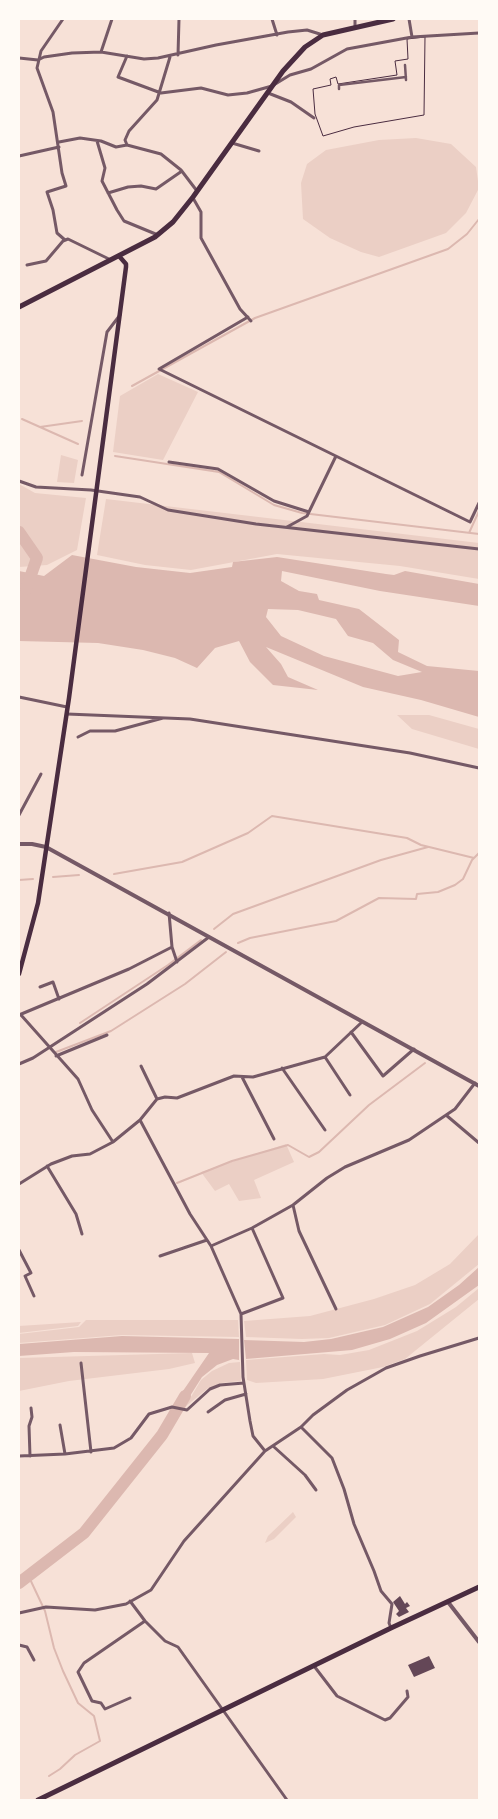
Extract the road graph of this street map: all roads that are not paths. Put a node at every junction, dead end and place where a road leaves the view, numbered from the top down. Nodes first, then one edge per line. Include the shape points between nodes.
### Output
1 (63, 19) edge
2 (112, 19) edge
3 (179, 19) edge
4 (272, 19) edge
5 (355, 19) edge
6 (393, 19) edge
7 (409, 19) edge
8 (355, 27) junction
9 (479, 33) edge
10 (277, 35) junction
11 (323, 35) junction
12 (412, 37) junction
13 (101, 52) junction
14 (178, 55) junction
15 (127, 56) junction
16 (170, 57) junction
17 (19, 58) edge
18 (38, 60) junction
19 (405, 65) dead end
20 (272, 86) junction
21 (339, 89) dead end
22 (268, 92) junction
23 (161, 93) junction
24 (314, 118) dead end
25 (97, 140) junction
26 (232, 143) junction
27 (59, 144) junction
28 (127, 145) junction
29 (259, 151) dead end
30 (19, 156) edge
31 (182, 172) junction
32 (197, 191) junction
33 (108, 193) junction
34 (193, 197) junction
35 (158, 235) junction
36 (65, 240) junction
37 (119, 256) junction
38 (112, 260) junction
39 (27, 265) dead end
40 (19, 307) edge
41 (120, 314) junction
42 (248, 317) junction
43 (251, 322) dead end
44 (336, 456) junction
45 (169, 462) dead end
46 (82, 475) dead end
47 (19, 481) edge
48 (98, 491) junction
49 (479, 503) edge
50 (308, 514) junction
51 (287, 527) junction
52 (479, 549) edge
53 (19, 698) edge
54 (68, 707) junction
55 (66, 714) junction
56 (168, 716) junction
57 (78, 737) dead end
58 (479, 768) edge
59 (41, 774) dead end
60 (19, 815) edge
61 (19, 844) edge
62 (46, 847) junction
63 (169, 913) junction
64 (210, 936) junction
65 (172, 947) junction
66 (177, 962) junction
67 (19, 974) edge
68 (40, 987) dead end
69 (60, 998) junction
70 (20, 1015) edge
71 (362, 1022) junction
72 (351, 1032) junction
73 (107, 1036) dead end
74 (48, 1048) junction
75 (414, 1049) junction
76 (56, 1056) junction
77 (325, 1057) junction
78 (19, 1064) edge
79 (141, 1066) dead end
80 (282, 1068) junction
81 (242, 1076) junction
82 (477, 1084) edge
83 (350, 1095) dead end
84 (157, 1099) junction
85 (446, 1115) junction
86 (140, 1120) junction
87 (325, 1130) dead end
88 (274, 1139) dead end
89 (113, 1142) junction
90 (479, 1143) edge
91 (47, 1166) junction
92 (19, 1184) edge
93 (293, 1205) junction
94 (252, 1228) junction
95 (82, 1234) dead end
96 (207, 1240) junction
97 (211, 1246) junction
98 (19, 1250) edge
99 (160, 1256) dead end
100 (34, 1296) dead end
101 (336, 1309) dead end
102 (241, 1314) junction
103 (479, 1338) edge
104 (81, 1363) dead end
105 (244, 1384) junction
106 (246, 1394) junction
107 (31, 1408) dead end
108 (208, 1412) dead end
109 (60, 1425) dead end
110 (301, 1427) junction
111 (273, 1446) junction
112 (265, 1451) junction
113 (91, 1452) junction
114 (65, 1454) junction
115 (19, 1456) edge
116 (30, 1456) junction
117 (316, 1490) dead end
118 (479, 1587) edge
119 (130, 1601) junction
120 (448, 1602) junction
121 (19, 1613) edge
122 (145, 1621) junction
123 (391, 1628) junction
124 (479, 1642) edge
125 (19, 1645) edge
126 (34, 1660) dead end
127 (314, 1666) junction
128 (408, 1691) dead end
129 (130, 1698) dead end
130 (225, 1710) junction
131 (38, 1800) edge
132 (287, 1800) edge

1 - 18 street
2 - 13 street
3 - 14 street
4 - 10 street
5 - 8 street
6 - 8 highway
7 - 12 street
8 - 11 highway
9 - 12 street
10 - 11 street via 307,30
10 - 14 street
11 - 20 highway via 305,48
12 - 20 street via 347,49
13 - 15 street
13 - 18 street via 72,53
14 - 16 street
15 - 16 street via 144,59
15 - 23 street via 118,77
16 - 23 street
17 - 18 street
18 - 27 street via 37,68 53,112
19 - 21 street via 406,79 339,85
20 - 22 highway
20 - 23 street via 228,95 201,88
22 - 24 street
22 - 26 highway
23 - 28 street via 129,131 125,140
25 - 27 street via 80,138
25 - 28 street via 116,147
25 - 33 street via 105,168 102,182
26 - 29 street
26 - 32 highway
27 - 30 street
27 - 36 street via 66,186 47,192 56,233
28 - 31 street via 161,154
31 - 32 street
31 - 33 street via 156,189 128,187
32 - 34 highway
33 - 35 street via 124,221
34 - 35 highway
34 - 42 street via 201,212 200,238 240,309
35 - 37 highway
36 - 38 street
36 - 39 street via 46,261
37 - 38 highway
37 - 41 main road via 126,264
38 - 40 highway
41 - 46 street via 107,332
41 - 48 main road
42 - 43 street
42 - 44 street via 158,369
44 - 49 street via 470,522
44 - 50 street
45 - 50 street via 218,469 274,501
47 - 48 street via 36,488
48 - 51 street via 140,497 168,510
48 - 54 main road
50 - 51 street
51 - 52 street
53 - 54 street
54 - 55 main road
55 - 56 street
55 - 62 main road
56 - 57 street via 115,731 90,731
56 - 58 street via 410,753
59 - 60 street
61 - 62 street
62 - 63 street
62 - 67 main road via 38,903
63 - 64 street
63 - 65 street
64 - 66 street
64 - 71 street
65 - 66 street
65 - 69 street
66 - 74 street
68 - 69 street via 53,982
69 - 70 street
70 - 74 street
71 - 72 street
71 - 75 street
72 - 75 street via 383,1076
72 - 77 street
73 - 76 street
74 - 76 street
74 - 78 street
75 - 82 street
76 - 89 street via 78,1079 92,1110
77 - 80 street
77 - 83 street
79 - 84 street
80 - 81 street via 253,1077
80 - 87 street
81 - 84 street via 212,1083 177,1098
81 - 88 street
82 - 85 street
84 - 86 street
85 - 90 street
85 - 93 street via 409,1140 327,1178
86 - 89 street
86 - 96 street
89 - 91 street via 90,1154 72,1156
91 - 92 street
91 - 95 street via 76,1214
93 - 94 street
93 - 101 street via 299,1231
94 - 97 street
94 - 102 street via 282,1298
96 - 97 street
96 - 99 street
97 - 102 street
98 - 100 street via 31,1273 25,1276
102 - 105 street
103 - 110 street via 386,1368 347,1390 313,1414
104 - 113 street
105 - 106 street
105 - 113 street via 220,1385 210,1389 187,1410 172,1407 149,1414 125,1443
106 - 108 street via 225,1400
106 - 112 street via 253,1436
107 - 116 street
109 - 114 street
110 - 111 street
110 - 123 street via 332,1458 381,1591 392,1604
111 - 112 street
111 - 117 street via 299,1469
112 - 119 street via 184,1540 151,1590
113 - 114 street
114 - 116 street
115 - 116 street
118 - 120 highway
119 - 121 street via 95,1610 40,1607
119 - 122 street
120 - 123 highway
120 - 124 street
122 - 129 street via 90,1658 78,1672 92,1701 101,1703 105,1709
122 - 130 street via 165,1641 178,1647
123 - 127 highway
125 - 126 street via 26,1647
127 - 128 street via 337,1696 386,1720 408,1697
127 - 130 highway
130 - 131 highway
130 - 132 street

